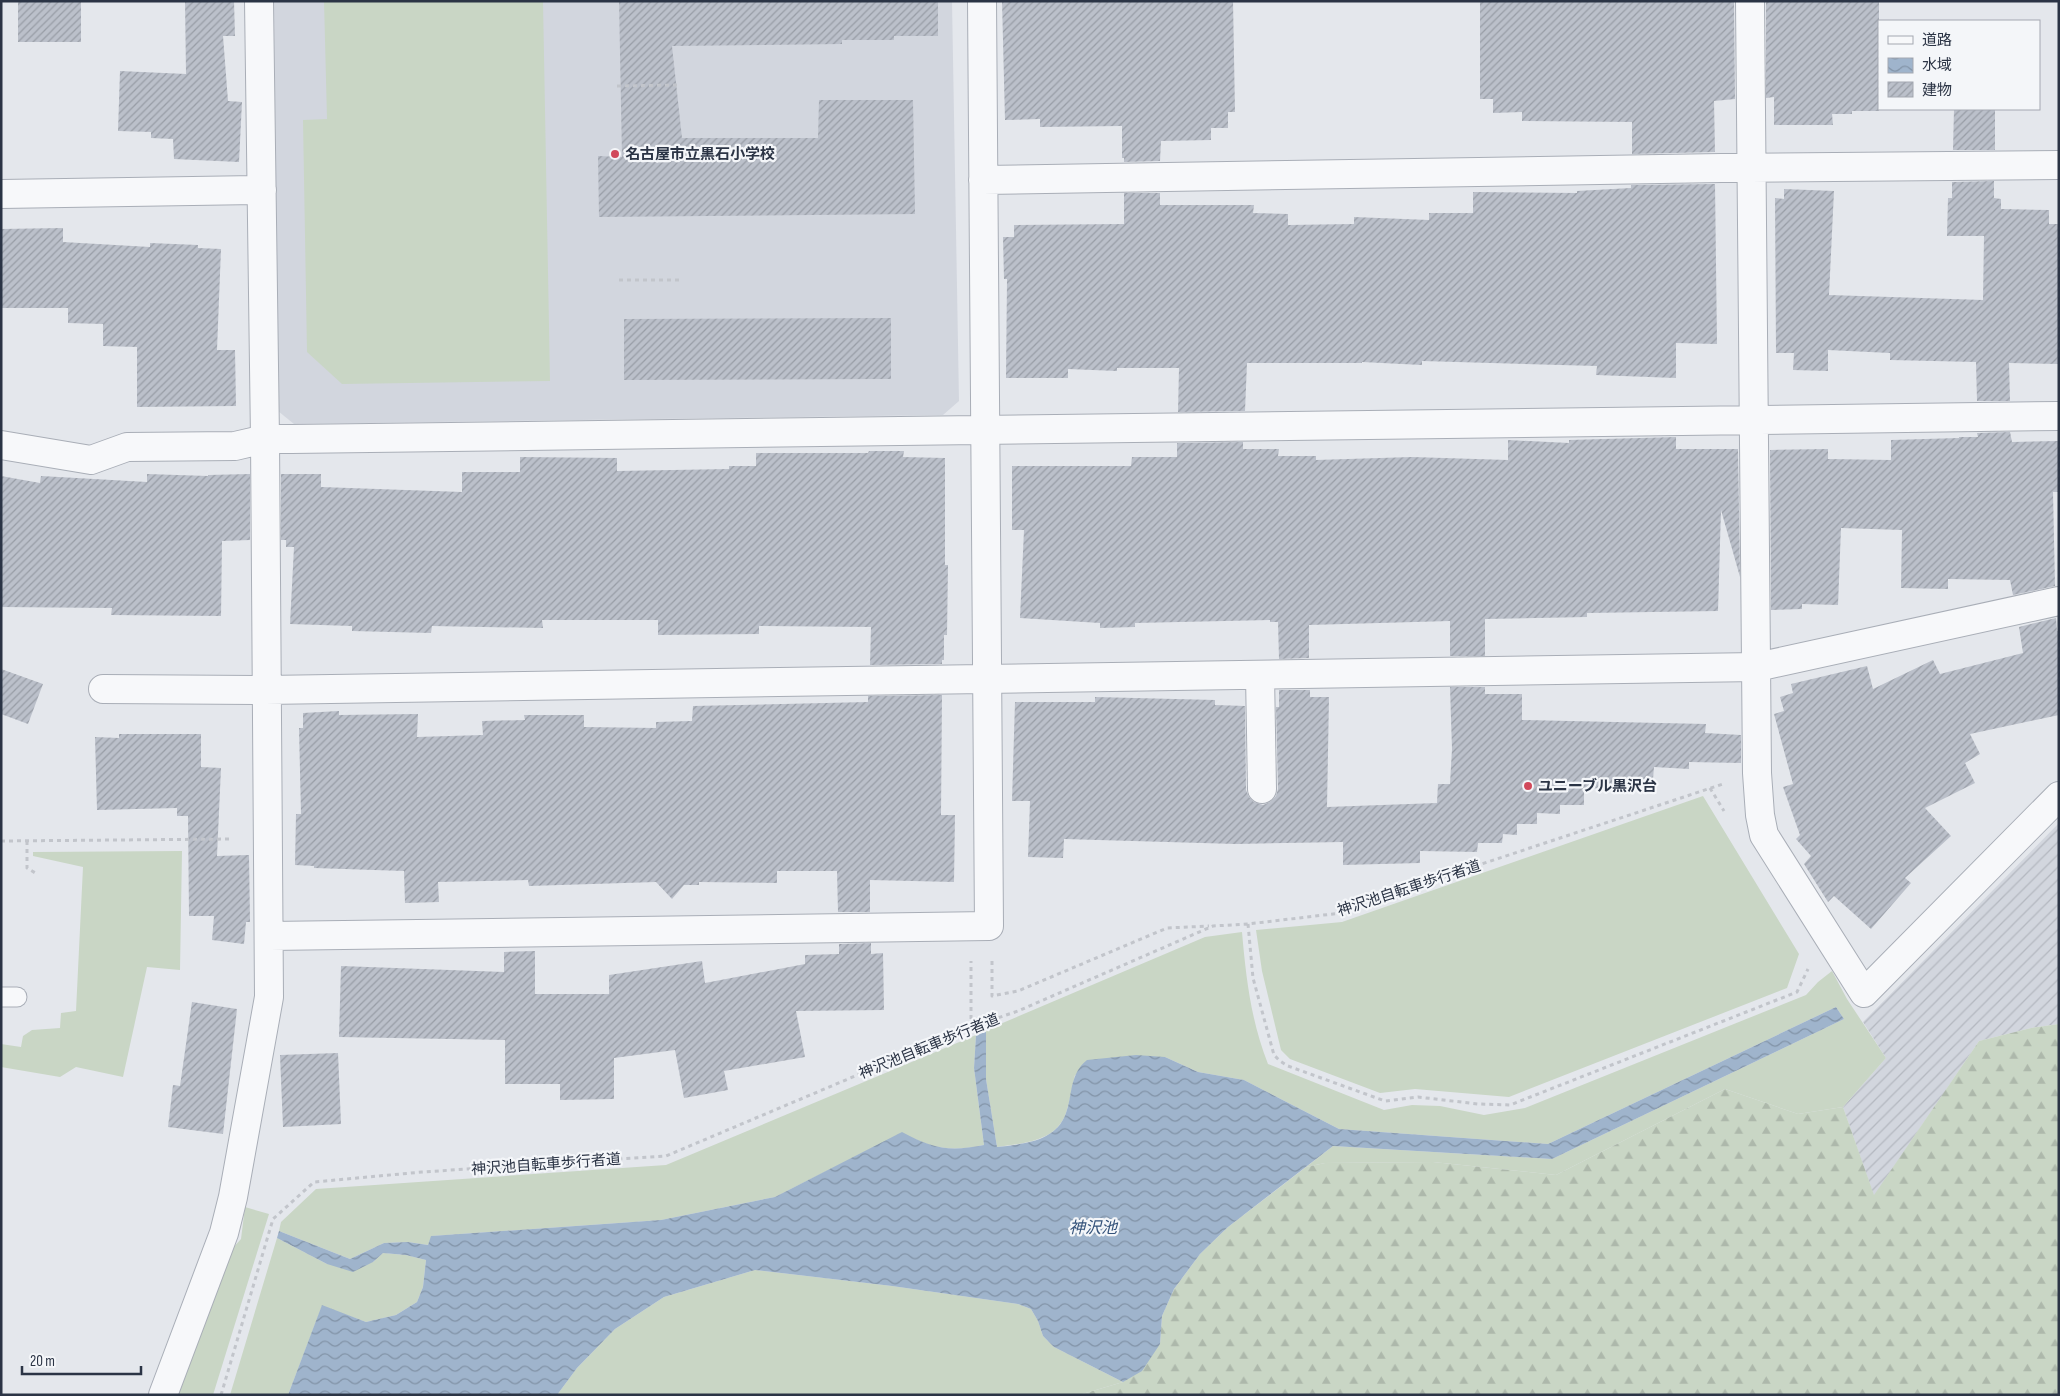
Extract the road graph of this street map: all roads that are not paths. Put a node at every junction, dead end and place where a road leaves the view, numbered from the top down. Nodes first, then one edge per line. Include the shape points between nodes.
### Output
1 (259, 1) edge
2 (982, 1) edge
3 (1750, 1) edge
4 (2059, 165) edge
5 (1752, 168) junction
6 (983, 180) junction
7 (262, 190) junction
8 (1, 194) edge
9 (2059, 416) edge
10 (1753, 420) junction
11 (985, 430) junction
12 (265, 440) junction
13 (1, 445) edge
14 (2059, 601) edge
15 (1757, 667) junction
16 (1260, 675) junction
17 (987, 680) junction
18 (103, 689) dead end
19 (266, 690) junction
20 (1262, 788) dead end
21 (2059, 796) edge
22 (270, 936) junction
23 (163, 1395) edge

1 - 7 street
2 - 6 street
3 - 5 street
4 - 5 street
5 - 6 street
5 - 10 street
6 - 11 street
7 - 8 street
7 - 12 street
9 - 10 street
10 - 11 street
10 - 15 street
11 - 12 street
11 - 17 street
12 - 13 street via 235,446 127,447 91,460
12 - 19 street
14 - 15 street
15 - 16 street
15 - 21 street via 1757,773 1764,835 1864,993
16 - 17 street
16 - 20 street
17 - 19 street
17 - 22 street via 989,926
18 - 19 street
19 - 22 street
22 - 23 street via 269,997 233,1197 224,1233

